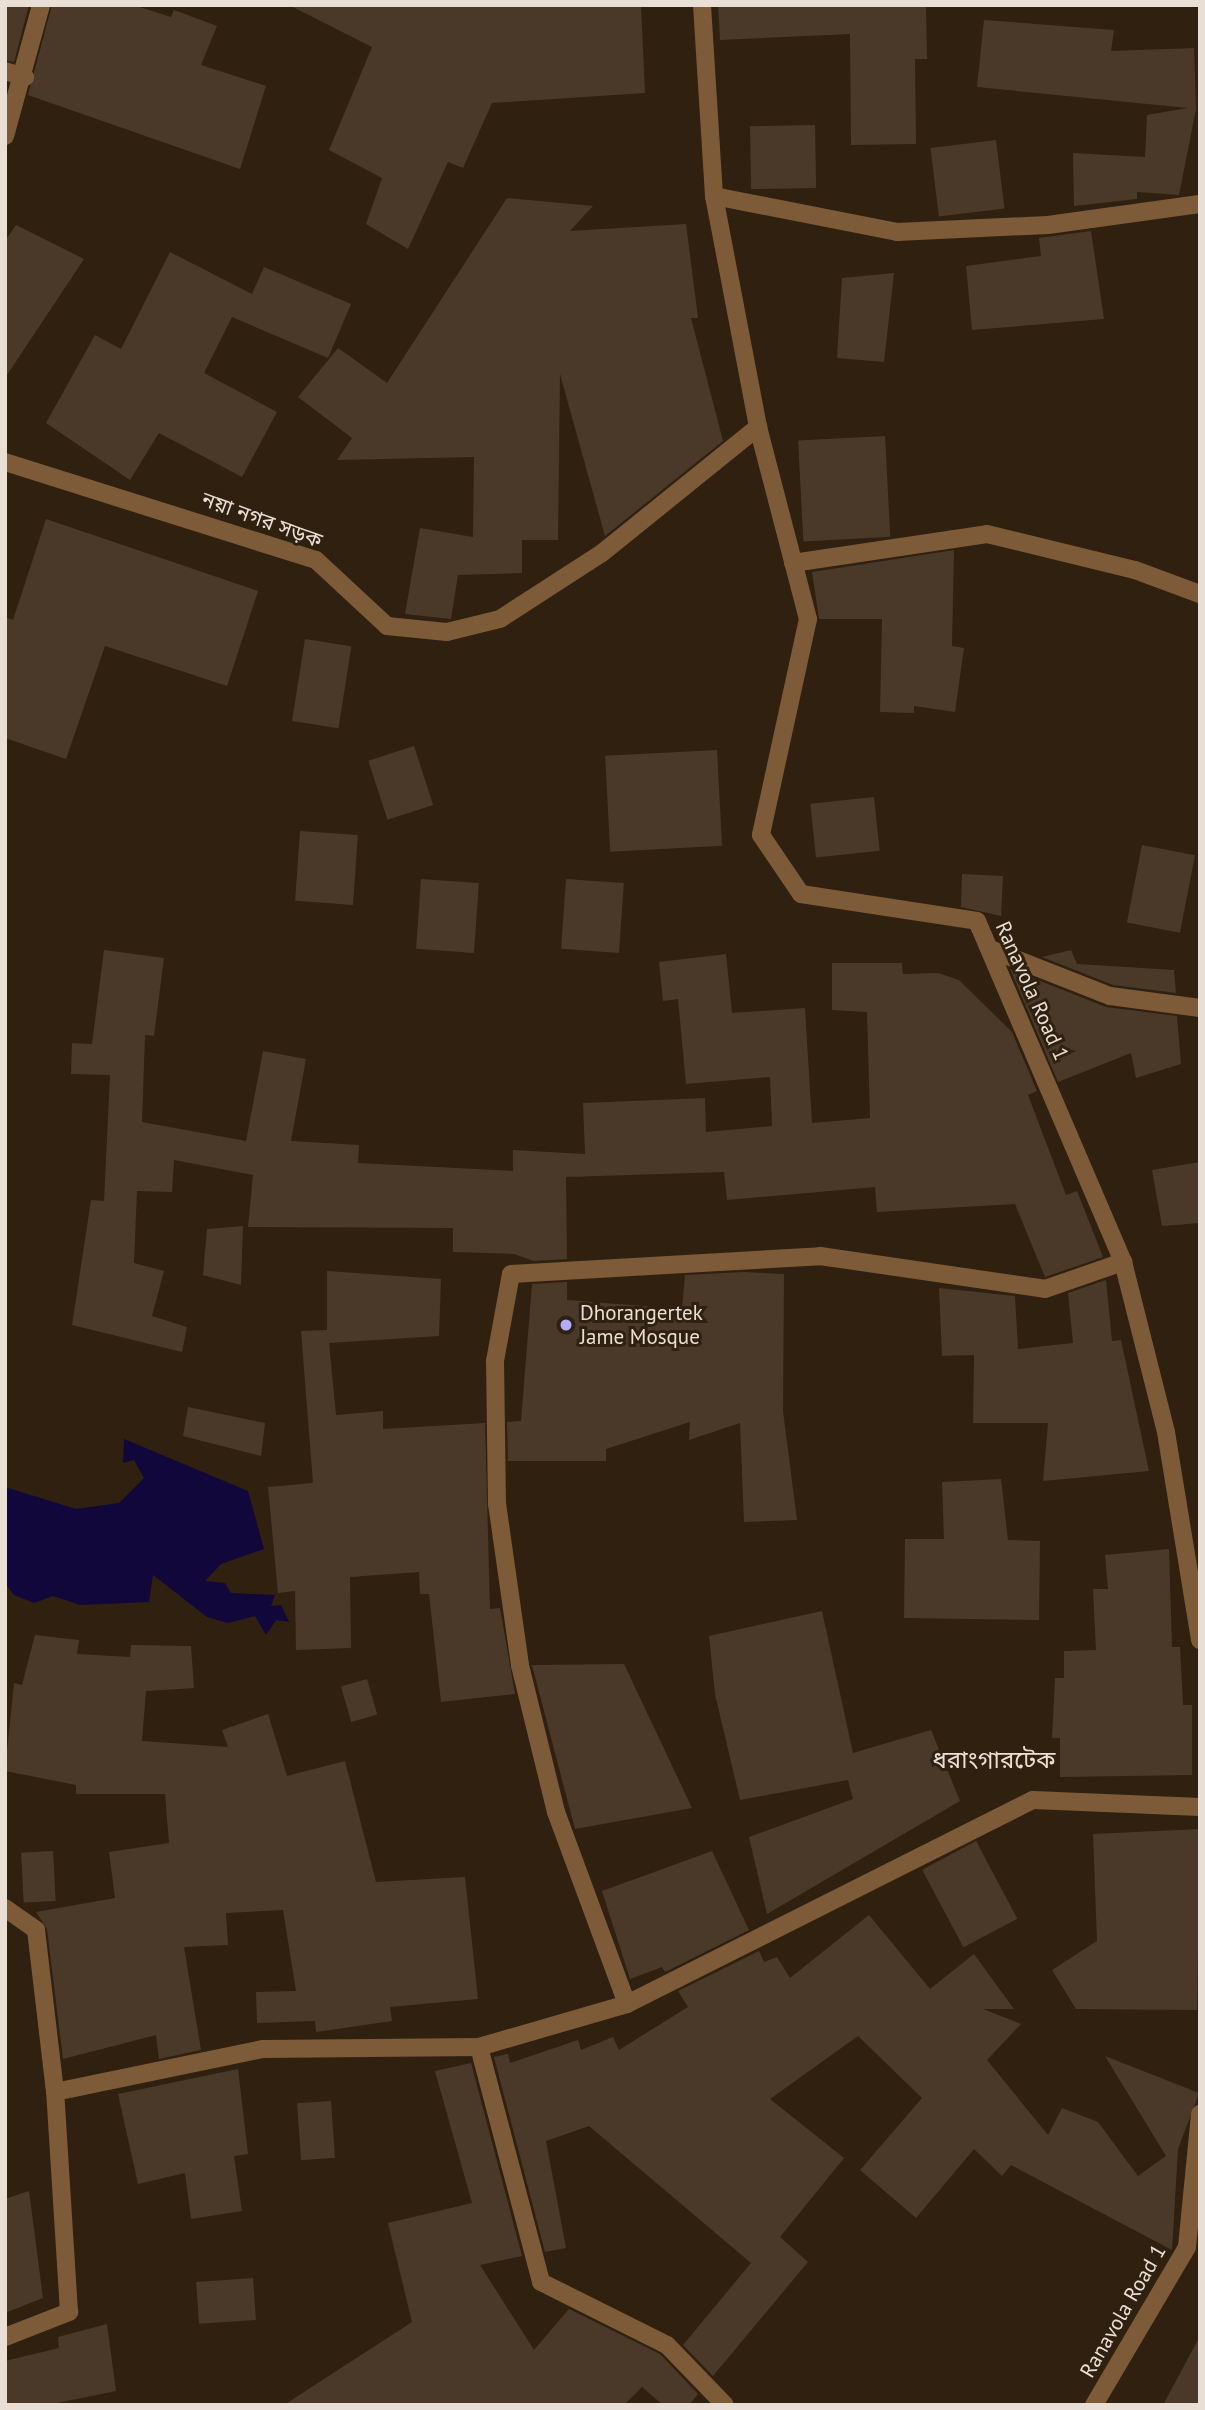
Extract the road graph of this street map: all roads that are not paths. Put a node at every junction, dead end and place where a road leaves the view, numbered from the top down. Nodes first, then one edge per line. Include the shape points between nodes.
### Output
1 (41, 5) edge
2 (702, 5) edge
3 (5, 71) edge
4 (25, 77) junction
5 (5, 136) edge
6 (714, 196) junction
7 (1200, 204) edge
8 (758, 427) junction
9 (5, 462) edge
10 (793, 563) junction
11 (1200, 594) edge
12 (990, 949) junction
13 (1200, 1009) edge
14 (1123, 1262) junction
15 (1200, 1640) edge
16 (1200, 1807) edge
17 (5, 1908) edge
18 (627, 2004) junction
19 (479, 2047) junction
20 (55, 2092) junction
21 (1200, 2114) edge
22 (5, 2337) edge
23 (725, 2405) edge
24 (1094, 2405) edge

1 - 4 street
2 - 6 street, Ranavola Road 1
3 - 4 street
4 - 5 street
6 - 7 street via 897,232 1048,225
6 - 8 street, Ranavola Road 1
8 - 9 street, নয়া নগর সড়ক via 602,553 500,618 447,632 387,626 316,560
8 - 10 street, Ranavola Road 1
10 - 11 street via 987,534 1135,570
10 - 12 street, Ranavola Road 1 via 808,619 761,835 801,894 976,921
12 - 13 street via 1110,996
12 - 14 street, Ranavola Road 1
14 - 15 street, Ranavola Road 1 via 1166,1432
14 - 18 street via 1045,1289 820,1256 511,1274 495,1361 497,1490 520,1665 556,1812
16 - 18 street via 1033,1800
17 - 20 street via 36,1930
18 - 19 street
19 - 20 street via 263,2049
19 - 23 street via 541,2283 667,2345
20 - 22 street via 69,2312
21 - 24 street, Ranavola Road 1 via 1187,2247

